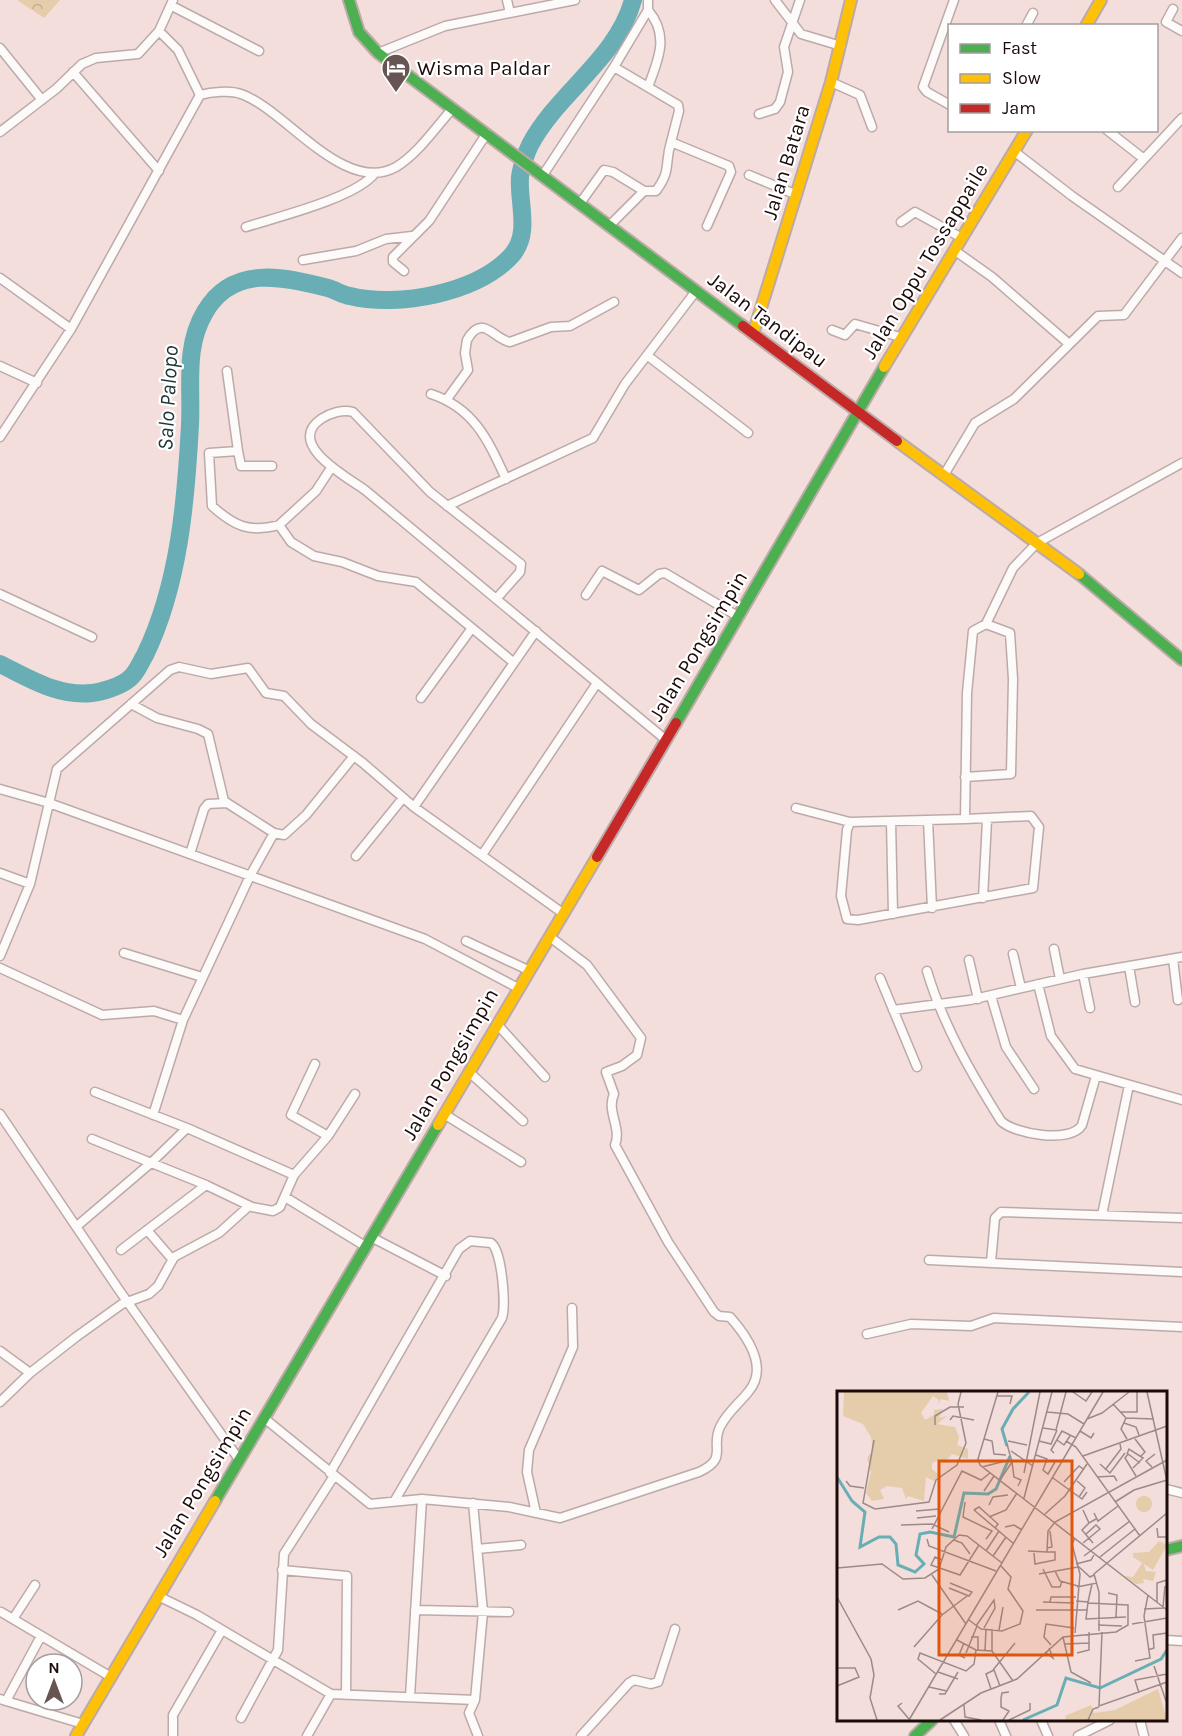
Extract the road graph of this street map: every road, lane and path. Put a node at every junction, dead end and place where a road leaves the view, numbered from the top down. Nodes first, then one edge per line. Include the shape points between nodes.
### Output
1 (349, 0) edge
2 (507, 0) edge
3 (575, 0) edge
4 (648, 0) edge
5 (775, 0) edge
6 (800, 0) edge
7 (851, 0) edge
8 (954, 0) edge
9 (1101, 0) edge
10 (173, 3) edge
11 (1173, 9) dead end
12 (648, 10) junction
13 (510, 13) junction
14 (1034, 13) dead end
15 (792, 24) junction
16 (1027, 24) edge
17 (1087, 24) edge
18 (159, 31) junction
19 (1182, 32) edge
20 (841, 46) junction
21 (0, 48) edge
22 (260, 51) dead end
23 (378, 53) junction
24 (614, 67) junction
25 (73, 72) junction
26 (831, 82) junction
27 (648, 87) junction
28 (200, 95) junction
29 (42, 100) junction
30 (948, 104) edge
31 (453, 108) junction
32 (759, 114) dead end
33 (1182, 118) edge
34 (872, 127) dead end
35 (0, 132) edge
36 (1025, 132) edge
37 (1110, 132) edge
38 (487, 134) junction
39 (672, 142) junction
40 (1015, 152) junction
41 (1144, 159) junction
42 (159, 171) junction
43 (375, 173) junction
44 (540, 173) junction
45 (749, 176) dead end
46 (1118, 187) dead end
47 (644, 191) junction
48 (797, 195) junction
49 (581, 201) junction
50 (901, 222) dead end
51 (610, 225) junction
52 (707, 226) dead end
53 (246, 227) dead end
54 (412, 236) junction
55 (962, 238) junction
56 (1182, 238) edge
57 (954, 250) junction
58 (303, 260) dead end
59 (1164, 260) junction
60 (404, 271) dead end
61 (1182, 273) edge
62 (0, 278) edge
63 (696, 291) junction
64 (614, 302) dead end
65 (71, 329) junction
66 (832, 330) dead end
67 (753, 334) junction
68 (900, 337) junction
69 (1068, 344) junction
70 (648, 356) junction
71 (0, 366) edge
72 (227, 371) dead end
73 (37, 383) junction
74 (431, 394) dead end
75 (447, 399) junction
76 (859, 413) junction
77 (748, 433) dead end
78 (0, 436) edge
79 (238, 451) junction
80 (1182, 463) edge
81 (272, 466) dead end
82 (331, 468) junction
83 (944, 475) junction
84 (506, 479) junction
85 (447, 506) junction
86 (279, 525) junction
87 (1037, 543) junction
88 (0, 594) edge
89 (586, 595) dead end
90 (497, 598) junction
91 (739, 616) junction
92 (986, 624) junction
93 (472, 628) junction
94 (536, 631) junction
95 (92, 637) dead end
96 (1182, 660) edge
97 (513, 662) junction
98 (597, 683) junction
99 (422, 698) dead end
100 (131, 704) junction
101 (666, 740) junction
102 (354, 756) junction
103 (965, 777) junction
104 (0, 789) edge
105 (403, 798) junction
106 (49, 803) junction
107 (227, 803) junction
108 (414, 807) junction
109 (796, 808) dead end
110 (965, 819) junction
111 (928, 820) junction
112 (987, 820) junction
113 (891, 821) junction
114 (850, 822) junction
115 (274, 833) junction
116 (190, 854) junction
117 (482, 855) junction
118 (356, 856) dead end
119 (0, 873) edge
120 (250, 876) junction
121 (30, 884) junction
122 (983, 898) junction
123 (932, 908) junction
124 (564, 914) junction
125 (893, 914) junction
126 (550, 937) junction
127 (466, 941) dead end
128 (1054, 949) dead end
129 (124, 953) dead end
130 (1013, 954) dead end
131 (0, 956) edge
132 (1177, 958) edge
133 (969, 960) dead end
134 (1129, 966) junction
135 (0, 968) edge
136 (528, 970) junction
137 (927, 971) dead end
138 (1083, 974) junction
139 (202, 977) junction
140 (880, 978) dead end
141 (1060, 979) junction
142 (1038, 984) junction
143 (518, 988) junction
144 (1021, 988) junction
145 (991, 996) junction
146 (978, 999) junction
147 (1178, 1000) dead end
148 (1135, 1002) dead end
149 (937, 1004) junction
150 (1090, 1008) dead end
151 (893, 1010) junction
152 (183, 1020) junction
153 (497, 1024) junction
154 (315, 1064) dead end
155 (917, 1067) dead end
156 (469, 1072) junction
157 (1096, 1076) junction
158 (545, 1077) dead end
159 (1129, 1085) junction
160 (1034, 1089) dead end
161 (95, 1092) dead end
162 (355, 1094) dead end
163 (1182, 1100) edge
164 (0, 1114) edge
165 (444, 1114) junction
166 (153, 1115) junction
167 (523, 1121) dead end
168 (187, 1128) junction
169 (328, 1136) junction
170 (92, 1139) dead end
171 (152, 1162) junction
172 (521, 1162) dead end
173 (294, 1175) junction
174 (206, 1185) junction
175 (285, 1197) junction
176 (249, 1206) junction
177 (1102, 1215) junction
178 (1182, 1218) edge
179 (76, 1226) junction
180 (147, 1230) junction
181 (368, 1242) junction
182 (121, 1250) dead end
183 (172, 1258) junction
184 (929, 1260) dead end
185 (991, 1262) junction
186 (1182, 1272) edge
187 (446, 1276) junction
188 (127, 1302) junction
189 (572, 1308) dead end
190 (1182, 1327) edge
191 (867, 1334) dead end
192 (0, 1351) edge
193 (30, 1373) junction
194 (0, 1402) edge
195 (264, 1418) junction
196 (238, 1458) junction
197 (332, 1475) junction
198 (1167, 1489) edge
199 (1182, 1493) edge
200 (422, 1499) junction
201 (395, 1500) junction
202 (473, 1503) junction
203 (536, 1513) junction
204 (521, 1545) dead end
205 (1182, 1546) edge
206 (477, 1549) junction
207 (1167, 1550) edge
208 (282, 1570) junction
209 (35, 1585) dead end
210 (158, 1596) junction
211 (415, 1610) junction
212 (1, 1612) edge
213 (483, 1612) junction
214 (509, 1612) dead end
215 (13, 1619) junction
216 (675, 1629) dead end
217 (222, 1630) junction
218 (41, 1636) junction
219 (1167, 1640) edge
220 (1182, 1641) edge
221 (274, 1660) junction
222 (111, 1677) junction
223 (331, 1694) junction
224 (346, 1695) junction
225 (410, 1697) junction
226 (3, 1700) edge
227 (475, 1700) junction
228 (242, 1719) dead end
229 (930, 1721) edge
230 (955, 1721) edge
231 (1000, 1721) edge
232 (1042, 1721) edge
233 (1106, 1721) edge
234 (1140, 1721) edge
235 (83, 1724) junction
236 (76, 1736) edge
237 (173, 1736) edge
238 (307, 1736) edge
239 (478, 1736) edge
240 (581, 1736) edge
241 (915, 1736) edge
242 (964, 1736) edge
243 (1006, 1736) edge
244 (1048, 1736) edge
245 (1078, 1736) edge
246 (1144, 1736) edge

1 - 23 main road, Jalan Tandipau via 359,32
2 - 13 street
3 - 13 street
4 - 12 street
5 - 15 street
6 - 15 street
7 - 20 main road, Jalan Batara
8 - 30 street via 923,87
9 - 17 main road
10 - 18 street
10 - 22 street
11 - 19 street via 1166,22
12 - 24 street
12 - 27 street via 662,41
13 - 23 street via 445,26
14 - 16 street
15 - 20 street via 807,37
15 - 32 street via 784,47 788,72 780,102 775,109
18 - 25 street via 136,55 96,58
18 - 28 street via 178,50
20 - 26 main road, Jalan Batara
21 - 29 street
23 - 31 main road, Jalan Tandipau
24 - 27 street
24 - 44 street
25 - 29 street
25 - 42 street
26 - 34 street via 861,94
26 - 48 main road, Jalan Batara
27 - 39 street via 679,107
28 - 42 street
28 - 43 street via 235,92 246,96 337,162
29 - 35 street
31 - 38 main road, Jalan Tandipau
31 - 43 street via 401,164
33 - 41 street
36 - 40 main road, Jalan Oppu Tossappaile
37 - 41 street
38 - 44 main road, Jalan Tandipau
38 - 54 street via 429,220
39 - 47 street via 666,178 656,191
39 - 52 street via 731,168
40 - 55 main road, Jalan Oppu Tossappaile
40 - 59 street
41 - 46 street
42 - 65 street
43 - 53 street via 366,182 324,202
44 - 49 main road, Jalan Tandipau
45 - 48 street
47 - 49 street via 604,170
47 - 51 street
48 - 67 main road, Jalan Batara
49 - 51 main road, Jalan Tandipau
50 - 55 street via 915,212
51 - 63 main road, Jalan Tandipau
54 - 58 street
54 - 60 street via 392,260
55 - 57 main road, Jalan Oppu Tossappaile
56 - 59 street
57 - 68 main road, Jalan Oppu Tossappaile
57 - 69 street via 992,277
59 - 61 street
59 - 69 street via 1124,315 1098,316
62 - 65 street
63 - 67 main road, Jalan Tandipau
63 - 70 street
64 - 75 street via 570,326 551,327 510,342 486,327 478,328 467,340 467,373
65 - 73 street
66 - 68 street via 845,335 855,324
67 - 76 main road, Jalan Tandipau
68 - 76 main road, Jalan Oppu Tossappaile
69 - 83 street via 1014,399 975,423
70 - 77 street
70 - 84 street via 621,391 596,436
71 - 73 street
72 - 79 street
73 - 78 street
74 - 75 street
75 - 84 street via 483,431
76 - 83 main road, Jalan Tandipau
76 - 91 main road, Jalan Pongsimpin
79 - 81 street via 241,466
79 - 86 street via 209,453 212,506 239,526
80 - 87 street
82 - 85 street via 311,442 311,430 330,414 351,411
82 - 86 street via 316,491
82 - 90 street via 364,490
83 - 87 main road, Jalan Tandipau
84 - 85 street
85 - 90 street via 521,564 520,572
86 - 93 street via 291,542 314,556 378,576 416,582
87 - 92 street via 1014,568
87 - 96 main road, Jalan Tandipau via 1144,625
88 - 95 street
89 - 91 street via 603,571 639,590 665,573
90 - 94 street
91 - 101 main road, Jalan Pongsimpin
92 - 103 street via 973,631
92 - 103 street via 1010,633 1014,679 1011,774
93 - 97 street
93 - 99 street
94 - 97 street
94 - 98 street
97 - 108 street
98 - 101 street
98 - 117 street
100 - 102 street via 176,668 207,674 245,668 266,693 284,696 310,724
100 - 106 street via 60,764 53,777
100 - 107 street via 157,718 210,735
101 - 124 main road, Jalan Pongsimpin
102 - 105 street
102 - 115 street via 301,821 283,835
103 - 110 street
104 - 106 street
105 - 108 street
105 - 118 street
106 - 116 street
106 - 121 street
107 - 115 street
107 - 116 street via 208,804 204,809
108 - 117 street
109 - 114 street
110 - 111 street
110 - 112 street
111 - 113 street
111 - 123 street
112 - 122 street
112 - 122 street via 1031,816 1039,827 1034,888
113 - 114 street
113 - 125 street
114 - 125 street via 841,896 847,919
115 - 120 street
116 - 120 street
117 - 124 street
119 - 121 street
120 - 139 street
120 - 143 street via 433,942
121 - 131 street
122 - 123 street
123 - 125 street
124 - 126 main road, Jalan Pongsimpin
126 - 136 main road, Jalan Pongsimpin
126 - 203 street via 587,965 641,1038 637,1055 606,1072 614,1094 610,1102 618,1137 615,1145 688,1275 714,1312 729,1316 750,1341 756,1374 751,1389 730,1409 720,1427 719,1455 710,1466 560,1518
127 - 136 street
128 - 141 street
129 - 139 street
130 - 144 street
132 - 134 street
132 - 147 street
133 - 146 street
134 - 138 street
134 - 148 street
135 - 152 street via 102,1015 154,1011
136 - 143 main road, Jalan Pongsimpin
137 - 149 street
138 - 141 street
138 - 150 street
139 - 152 street
140 - 151 street
141 - 142 street
142 - 144 street
142 - 157 street via 1051,1036 1075,1069
143 - 153 main road, Jalan Pongsimpin
144 - 145 street
145 - 146 street
145 - 160 street via 1006,1047
146 - 149 street
149 - 151 street
149 - 157 street via 971,1074 1000,1121 1012,1130 1061,1136 1078,1131
151 - 155 street
152 - 166 street
153 - 156 main road, Jalan Pongsimpin
153 - 158 street
154 - 169 street via 291,1115
156 - 165 main road, Jalan Pongsimpin
156 - 167 street
157 - 159 street
159 - 163 street
159 - 177 street
161 - 166 street
162 - 169 street
164 - 179 street
165 - 172 street
165 - 181 main road, Jalan Pongsimpin
166 - 168 street
168 - 171 street
168 - 173 street
169 - 173 street
170 - 171 street
171 - 174 street
171 - 179 street
173 - 175 street
174 - 176 street
174 - 180 street
175 - 176 street via 273,1211
175 - 181 street
176 - 183 street via 219,1233
177 - 178 street
177 - 185 street via 1001,1212 995,1218
179 - 188 street
180 - 182 street
180 - 183 street
181 - 187 street
181 - 195 main road, Jalan Pongsimpin
183 - 188 street via 154,1289
184 - 185 street
185 - 186 street
187 - 197 street
187 - 201 street via 467,1241 494,1245 504,1313
188 - 193 street
188 - 196 street
189 - 203 street via 573,1347 529,1450 527,1472
190 - 191 street via 994,1318 971,1326 911,1324
192 - 193 street
193 - 194 street
195 - 196 main road, Jalan Pongsimpin
195 - 197 street
196 - 210 main road, Jalan Pongsimpin
197 - 201 street via 368,1504
197 - 208 street via 288,1545
198 - 199 street
200 - 201 street
200 - 202 street
200 - 211 street
202 - 203 street
202 - 206 street
204 - 206 street
205 - 207 main road
206 - 213 street
208 - 221 street via 278,1650
208 - 224 street via 348,1576
209 - 215 street
210 - 217 street
210 - 222 main road, Jalan Pongsimpin
211 - 213 street
211 - 225 street
212 - 215 street
213 - 214 street
213 - 227 street
215 - 218 street
216 - 240 street via 658,1682 629,1683
217 - 221 street
217 - 237 street via 173,1715
218 - 222 street
218 - 226 street
219 - 220 street
221 - 223 street
221 - 228 street
222 - 235 main road, Jalan Pongsimpin
223 - 224 street
223 - 238 street
224 - 225 street
225 - 227 street
226 - 235 street
227 - 239 street via 469,1713
229 - 241 main road
230 - 242 street
231 - 243 street
232 - 244 street
233 - 245 street
234 - 246 street
235 - 236 main road, Jalan Pongsimpin

